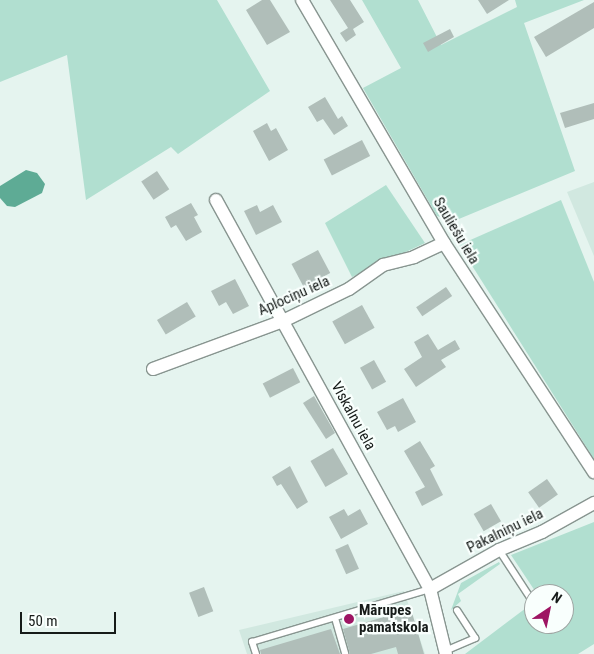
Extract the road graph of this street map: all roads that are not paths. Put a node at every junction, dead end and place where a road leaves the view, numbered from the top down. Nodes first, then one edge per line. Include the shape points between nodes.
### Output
1 (302, 0) edge
2 (216, 200) dead end
3 (444, 243) junction
4 (283, 321) junction
5 (153, 369) dead end
6 (594, 472) edge
7 (594, 503) edge
8 (499, 550) junction
9 (524, 588) edge
10 (430, 589) junction
11 (457, 610) dead end
12 (334, 618) junction
13 (445, 653) edge
14 (256, 654) edge
15 (345, 654) edge

1 - 3 street, Sauliešu iela
2 - 4 street, Viskalnu iela
3 - 4 street, Aplociņu iela via 414,257 383,265 349,290
3 - 6 street, Sauliešu iela
4 - 5 street, Aplociņu iela
4 - 10 street, Viskalnu iela
7 - 8 street, Pakalniņu iela via 542,532
8 - 9 lane
8 - 10 street, Pakalniņu iela
10 - 12 lane
10 - 13 street, Viskalnu iela
11 - 13 lane via 475,638
12 - 14 lane via 252,642
12 - 15 lane

